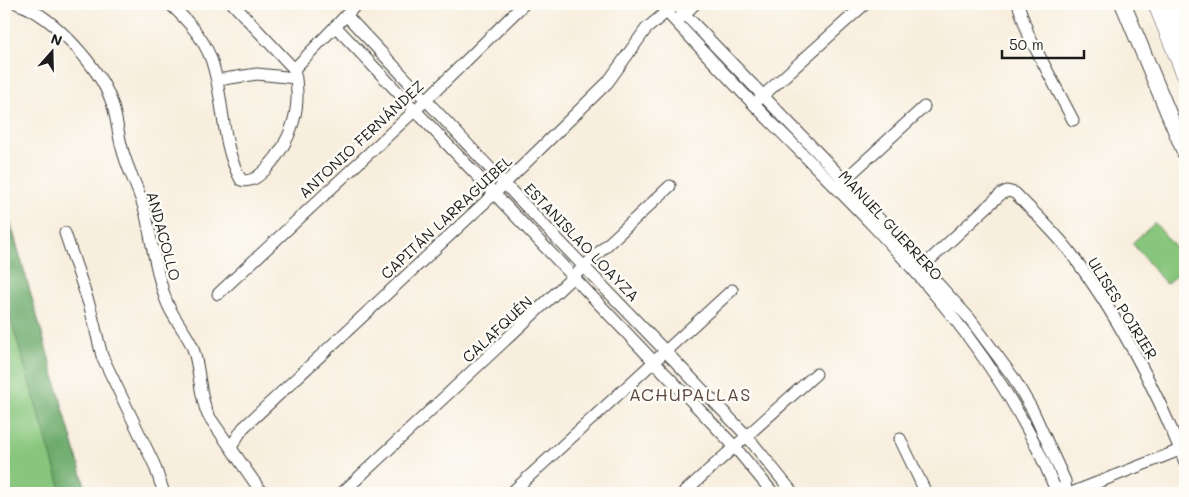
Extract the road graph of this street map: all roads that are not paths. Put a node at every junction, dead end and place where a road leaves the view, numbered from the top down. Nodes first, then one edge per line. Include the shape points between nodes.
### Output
1 (18, 4) edge
2 (170, 4) edge
3 (233, 4) edge
4 (357, 4) edge
5 (524, 4) edge
6 (695, 4) edge
7 (865, 4) edge
8 (1018, 4) edge
9 (1123, 4) edge
10 (1157, 4) edge
11 (1171, 4) edge
12 (669, 6) edge
13 (346, 15) junction
14 (680, 18) junction
15 (335, 26) junction
16 (1185, 41) edge
17 (1185, 72) edge
18 (295, 74) junction
19 (217, 80) junction
20 (426, 100) junction
21 (757, 100) junction
22 (924, 106) dead end
23 (415, 110) junction
24 (1074, 120) dead end
25 (1185, 153) edge
26 (504, 183) junction
27 (840, 184) junction
28 (670, 186) dead end
29 (494, 193) junction
30 (64, 232) dead end
31 (585, 266) junction
32 (920, 269) junction
33 (574, 277) junction
34 (732, 290) dead end
35 (218, 294) dead end
36 (665, 350) junction
37 (653, 361) junction
38 (816, 374) dead end
39 (746, 435) junction
40 (900, 439) dead end
41 (734, 446) junction
42 (231, 447) junction
43 (1183, 449) edge
44 (1185, 462) edge
45 (164, 493) edge
46 (262, 493) edge
47 (342, 493) edge
48 (511, 493) edge
49 (683, 493) edge
50 (773, 493) edge
51 (793, 493) edge
52 (926, 493) edge
53 (1064, 493) edge
54 (1071, 493) edge

1 - 42 street, ANDACOLLO via 51,22 73,44 108,95 124,157 146,213 166,301 192,346 202,403
2 - 19 street via 187,19 200,38
3 - 18 street
4 - 13 street
5 - 20 street, ANTONIO FERNÁNDEZ
6 - 14 street
7 - 21 street
8 - 24 street via 1029,36
9 - 25 main road
10 - 17 highway
11 - 16 highway
12 - 14 street, MANUEL GUERRERO
12 - 26 street, CAPITÁN LARRAGUIBEL via 637,40 608,82
13 - 15 street
13 - 20 street, ESTANISLAO LOAYZA
14 - 21 street, MANUEL GUERRERO
15 - 18 street
15 - 23 street, ESTANISLAO LOAYZA
18 - 19 street via 257,74
18 - 19 street via 299,90 287,142 264,172 251,181 241,180 236,172 220,111
20 - 23 street, ANTONIO FERNÁNDEZ
20 - 26 street, ESTANISLAO LOAYZA
21 - 27 street, MANUEL GUERRERO
22 - 27 street
23 - 29 street, ESTANISLAO LOAYZA
23 - 35 street, ANTONIO FERNÁNDEZ
26 - 29 street, CAPITÁN LARRAGUIBEL
26 - 31 street, ESTANISLAO LOAYZA
27 - 32 street, MANUEL GUERRERO
28 - 31 street, CALAFQUÉN
29 - 33 street, ESTANISLAO LOAYZA
29 - 42 street, CAPITÁN LARRAGUIBEL via 244,428
30 - 45 street via 90,307 102,356 154,464
31 - 33 street, CALAFQUÉN
31 - 36 street, ESTANISLAO LOAYZA
32 - 43 street, ULISES POIRIER via 1001,194 1007,191 1015,193 1068,250 1105,301 1139,357
32 - 53 street, MANUEL GUERRERO via 974,341 1016,408 1054,486
33 - 37 street, ESTANISLAO LOAYZA
33 - 47 street, CALAFQUÉN
34 - 36 street
36 - 37 street
36 - 39 street, ESTANISLAO LOAYZA
37 - 41 street, ESTANISLAO LOAYZA
37 - 48 street
38 - 39 street
39 - 41 street
39 - 51 street, ESTANISLAO LOAYZA
40 - 52 street
41 - 49 street
41 - 50 street, ESTANISLAO LOAYZA
42 - 46 street, ANDACOLLO
43 - 44 street, ULISES POIRIER
43 - 54 street

